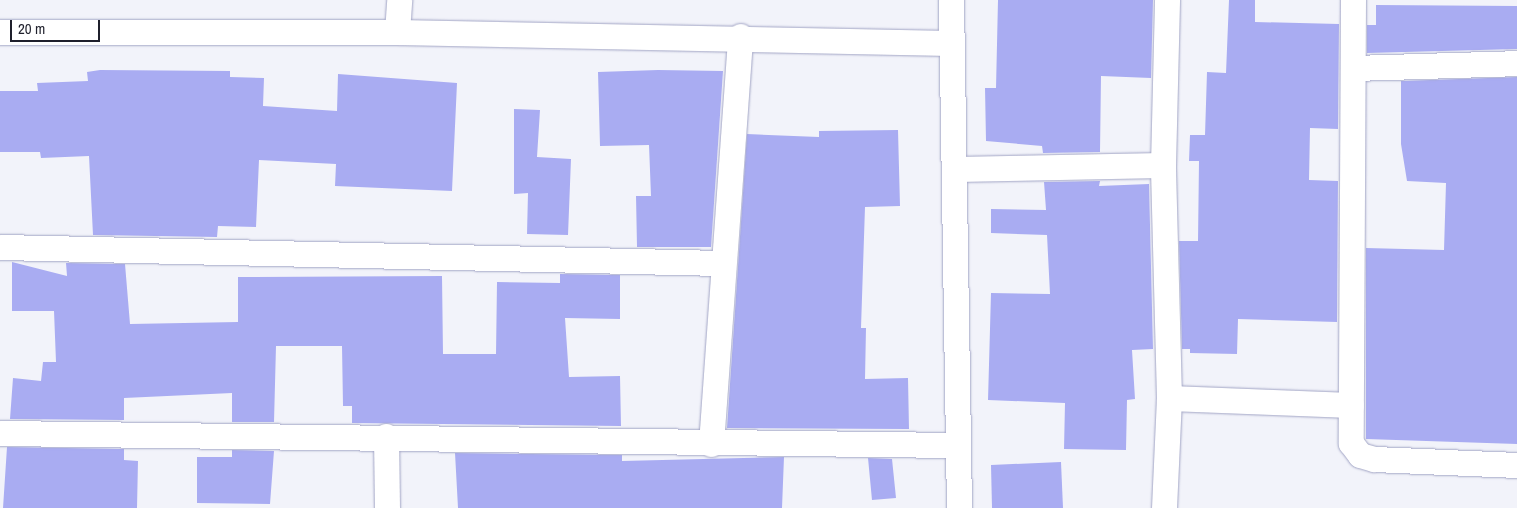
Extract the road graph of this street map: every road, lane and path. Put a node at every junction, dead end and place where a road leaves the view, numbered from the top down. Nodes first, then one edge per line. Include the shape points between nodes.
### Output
1 (399, 0) edge
2 (951, 0) edge
3 (1167, 0) edge
4 (1353, 0) edge
5 (0, 32) edge
6 (397, 32) junction
7 (740, 36) junction
8 (950, 43) junction
9 (1517, 63) edge
10 (1353, 68) junction
11 (1163, 165) junction
12 (956, 169) junction
13 (0, 247) edge
14 (723, 263) junction
15 (1169, 398) junction
16 (1352, 405) junction
17 (0, 433) edge
18 (386, 436) junction
19 (711, 444) junction
20 (955, 445) junction
21 (1517, 465) edge
22 (387, 508) edge
23 (959, 508) edge
24 (1164, 508) edge

1 - 6 street
2 - 8 street
3 - 11 street
4 - 10 street
5 - 6 street
6 - 7 street
7 - 8 street
7 - 14 street
8 - 12 street
9 - 10 street
10 - 16 street
11 - 12 street
11 - 15 street
12 - 20 street
13 - 14 street
14 - 19 street
15 - 16 street
15 - 24 street
16 - 21 street via 1351,443 1360,455
17 - 18 street
18 - 19 street
18 - 22 street
19 - 20 street
20 - 23 street

